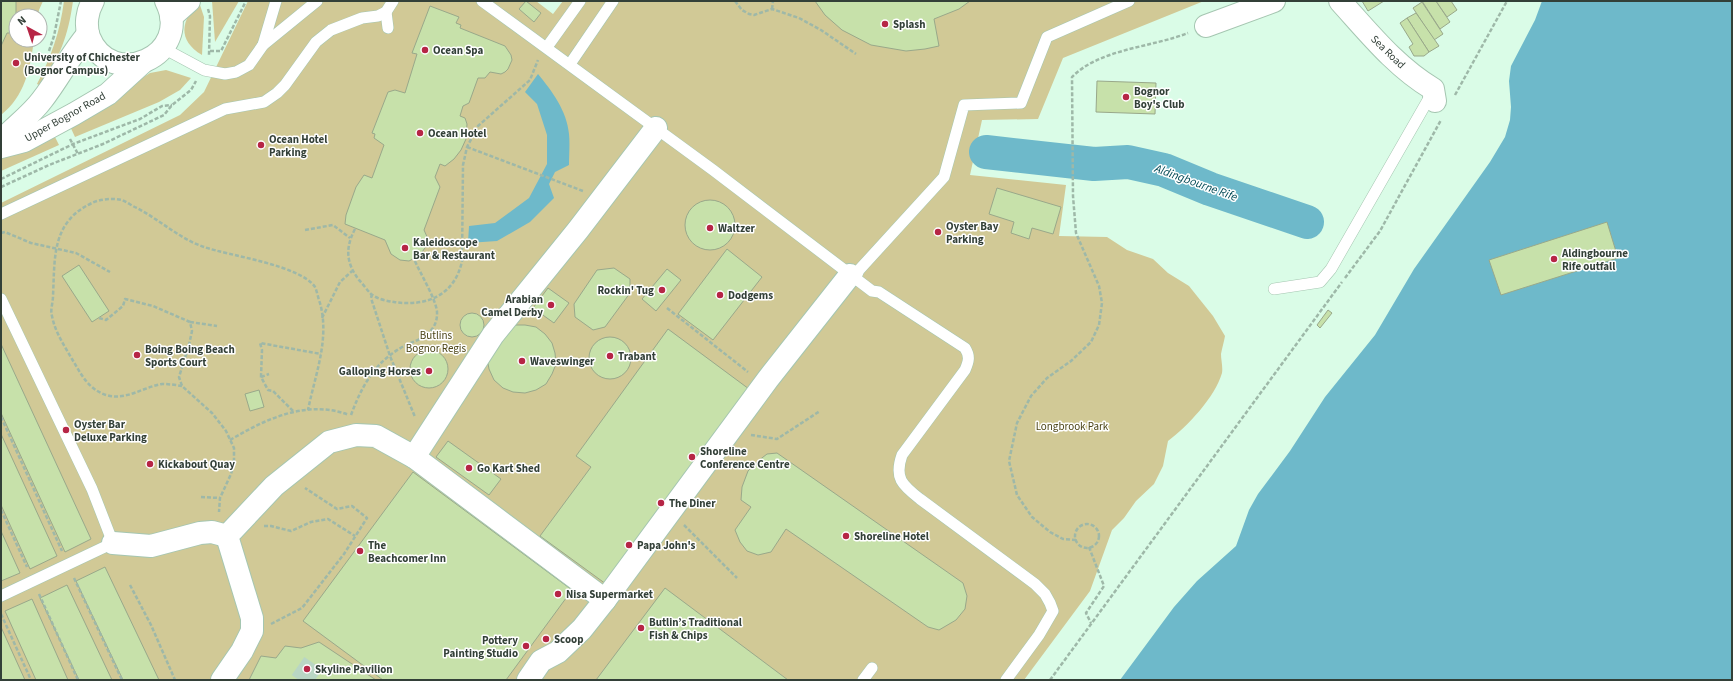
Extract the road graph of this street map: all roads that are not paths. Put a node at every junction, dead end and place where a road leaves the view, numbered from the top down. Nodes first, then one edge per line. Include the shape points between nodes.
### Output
1 (190, 1) edge
2 (276, 1) edge
3 (317, 1) edge
4 (393, 1) edge
5 (482, 1) edge
6 (580, 1) edge
7 (613, 1) edge
8 (1129, 1) edge
9 (1274, 1) edge
10 (1340, 1) edge
11 (168, 9) edge
12 (386, 12) junction
13 (88, 14) edge
14 (1206, 26) road end
15 (388, 28) dead end
16 (543, 44) junction
17 (263, 46) junction
18 (163, 48) junction
19 (142, 63) junction
20 (570, 64) junction
21 (1441, 101) joint
22 (656, 128) junction
23 (1, 141) edge
24 (1, 146) edge
25 (1, 214) edge
26 (853, 277) junction
27 (1274, 289) dead end
28 (1, 299) edge
29 (419, 449) junction
30 (225, 532) junction
31 (113, 543) junction
32 (1, 596) edge
33 (605, 600) junction
34 (872, 668) dead end
35 (222, 680) edge
36 (528, 680) edge
37 (863, 680) edge
38 (1006, 680) edge

1 - 11 street
2 - 17 lane
3 - 17 lane
4 - 12 lane
5 - 16 lane
6 - 16 lane
7 - 20 lane
8 - 26 lane via 1047,37 1021,103 964,105 944,177
9 - 14 street
10 - 21 street, Sea Road via 1388,54
11 - 18 street via 170,36
12 - 15 lane
12 - 25 lane via 331,30 316,42 285,85 264,102 225,109
13 - 19 street via 96,49 111,61
13 - 23 street, Upper Bognor Road via 77,47 55,82 41,102
16 - 20 lane
17 - 18 lane via 249,65 225,74 204,70
18 - 19 street, Upper Bognor Road
19 - 24 street, Upper Bognor Road via 108,94 24,141
20 - 22 lane
21 - 27 lane via 1428,102 1331,269 1320,282
22 - 26 lane
22 - 29 street via 493,335
26 - 33 street via 764,385
26 - 38 lane via 965,348 968,354 965,370 902,455 898,476 906,487 1035,584 1050,602 1053,611 1047,623
28 - 31 lane via 92,489
29 - 30 street via 376,436 353,425 274,486
29 - 33 street
30 - 31 street via 200,533 151,546
30 - 35 street via 252,618 252,631
31 - 32 lane
33 - 36 street via 582,629 558,652 541,661
34 - 37 lane

